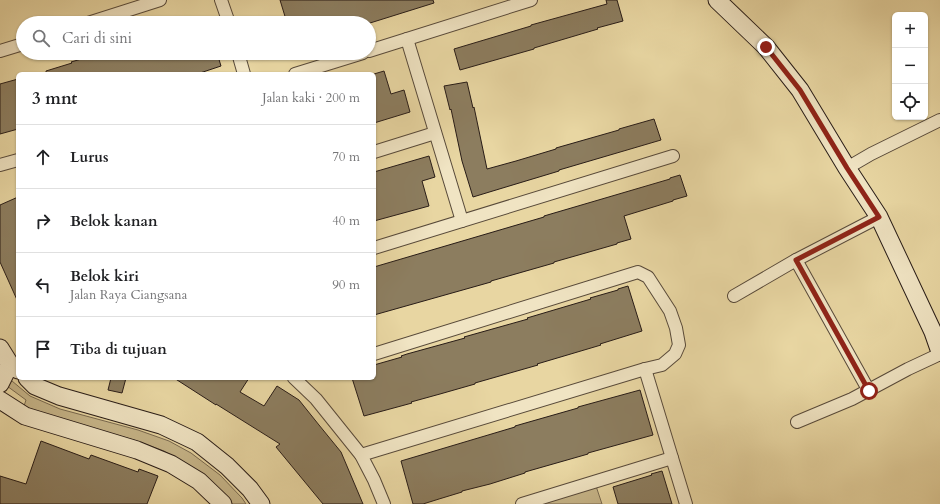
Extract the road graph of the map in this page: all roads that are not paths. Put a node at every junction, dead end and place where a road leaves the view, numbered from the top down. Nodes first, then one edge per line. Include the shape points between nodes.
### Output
1 (160, 0) edge
2 (221, 0) edge
3 (531, 0) edge
4 (717, 0) edge
5 (110, 16) edge
6 (226, 16) edge
7 (407, 39) junction
8 (16, 46) edge
9 (376, 49) edge
10 (0, 51) edge
11 (240, 60) edge
12 (340, 60) edge
13 (243, 72) edge
14 (301, 72) edge
15 (940, 120) edge
16 (435, 134) junction
17 (376, 151) edge
18 (673, 156) dead end
19 (16, 161) edge
20 (0, 165) edge
21 (847, 168) junction
22 (879, 217) junction
23 (462, 221) junction
24 (376, 247) edge
25 (796, 260) junction
26 (734, 296) dead end
27 (936, 330) edge
28 (0, 348) edge
29 (376, 353) edge
30 (940, 353) edge
31 (14, 367) edge
32 (645, 369) junction
33 (29, 380) edge
34 (297, 380) edge
35 (0, 384) edge
36 (869, 391) junction
37 (0, 400) edge
38 (797, 422) dead end
39 (361, 455) junction
40 (672, 458) junction
41 (223, 504) edge
42 (261, 504) edge
43 (384, 504) edge
44 (522, 504) edge
45 (686, 504) edge

1 - 5 street
2 - 6 street
3 - 7 street
4 - 21 street via 766,47 800,90
7 - 9 street
7 - 16 street
8 - 10 street
11 - 13 street
12 - 14 street
15 - 21 street
16 - 17 street
16 - 23 street
18 - 23 street
19 - 20 street
21 - 22 street
22 - 25 street
22 - 27 street
23 - 24 street
25 - 26 street
25 - 36 street
27 - 30 street
28 - 31 street
29 - 32 street via 638,272 648,277 670,311 679,345 675,354 662,365
30 - 36 street
31 - 35 street
32 - 39 street
32 - 40 street
33 - 42 street via 35,386 60,396 161,425 197,442 227,466
34 - 39 street via 316,399
36 - 38 street
37 - 41 street via 26,416 137,450 171,464 199,481
39 - 43 street
40 - 44 street
40 - 45 street

